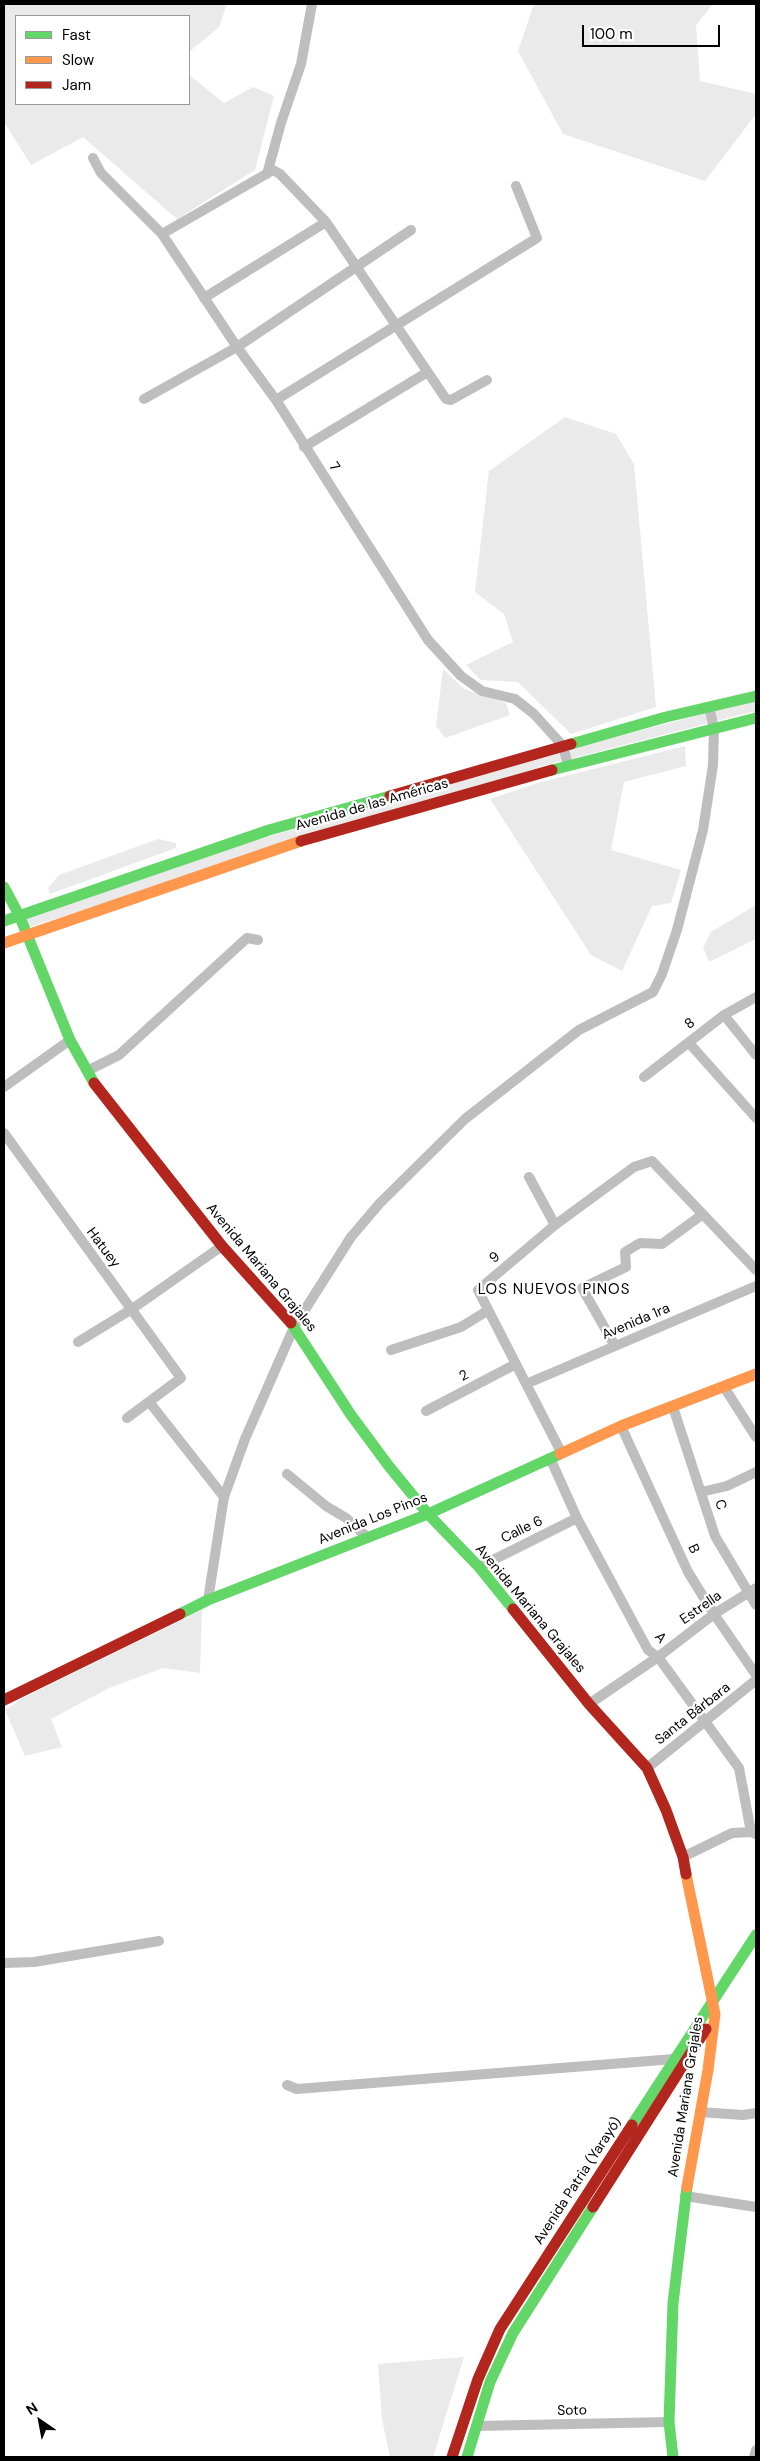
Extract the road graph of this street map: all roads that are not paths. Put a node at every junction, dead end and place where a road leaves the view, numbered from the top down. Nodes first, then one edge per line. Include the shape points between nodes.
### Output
1 (312, 4) edge
2 (93, 158) dead end
3 (267, 174) junction
4 (516, 186) dead end
5 (326, 222) junction
6 (412, 230) dead end
7 (162, 234) junction
8 (357, 268) junction
9 (204, 298) junction
10 (396, 326) junction
11 (237, 347) junction
12 (426, 373) junction
13 (487, 380) dead end
14 (144, 399) dead end
15 (276, 400) junction
16 (304, 446) junction
17 (756, 696) edge
18 (709, 707) junction
19 (756, 718) edge
20 (714, 728) junction
21 (564, 746) junction
22 (568, 765) junction
23 (4, 887) edge
24 (19, 915) junction
25 (4, 921) edge
26 (26, 934) junction
27 (258, 940) dead end
28 (4, 943) edge
29 (756, 997) edge
30 (724, 1015) junction
31 (70, 1040) junction
32 (689, 1042) junction
33 (756, 1055) edge
34 (88, 1070) junction
35 (644, 1077) dead end
36 (4, 1087) edge
37 (756, 1118) edge
38 (4, 1133) edge
39 (529, 1177) dead end
40 (702, 1214) junction
41 (555, 1225) junction
42 (222, 1246) junction
43 (756, 1270) edge
44 (756, 1286) edge
45 (132, 1309) junction
46 (487, 1311) junction
47 (294, 1327) junction
48 (78, 1342) dead end
49 (615, 1346) junction
50 (391, 1350) dead end
51 (514, 1365) junction
52 (756, 1374) edge
53 (526, 1384) junction
54 (724, 1387) junction
55 (150, 1403) junction
56 (673, 1407) junction
57 (426, 1411) dead end
58 (127, 1418) dead end
59 (621, 1426) junction
60 (756, 1437) edge
61 (561, 1452) junction
62 (550, 1458) junction
63 (756, 1472) edge
64 (286, 1474) dead end
65 (701, 1492) junction
66 (224, 1497) junction
67 (428, 1514) junction
68 (577, 1518) junction
69 (367, 1537) junction
70 (479, 1567) junction
71 (752, 1591) edge
72 (208, 1600) junction
73 (756, 1605) edge
74 (714, 1614) junction
75 (658, 1657) junction
76 (756, 1675) edge
77 (756, 1680) edge
78 (4, 1700) edge
79 (589, 1704) junction
80 (705, 1722) junction
81 (647, 1768) junction
82 (754, 1833) edge
83 (683, 1857) junction
84 (756, 1935) edge
85 (159, 1941) dead end
86 (756, 1954) edge
87 (4, 1963) edge
88 (714, 1999) junction
89 (715, 2014) junction
90 (674, 2059) junction
91 (687, 2059) junction
92 (708, 2070) junction
93 (287, 2085) dead end
94 (700, 2112) junction
95 (756, 2113) edge
96 (686, 2196) junction
97 (756, 2207) edge
98 (669, 2422) junction
99 (476, 2426) junction
100 (756, 2450) edge
101 (452, 2457) edge
102 (466, 2457) edge
103 (674, 2457) edge
104 (754, 2457) edge

1 - 3 street via 301,64
2 - 7 street, 7 via 101,173
3 - 5 street via 273,170 280,174
3 - 7 street
4 - 10 street via 537,238
5 - 8 street
5 - 9 street
6 - 8 street
7 - 9 street, 7
8 - 10 street
8 - 11 street
9 - 11 street, 7
10 - 12 street
10 - 15 street
11 - 14 street
11 - 15 street, 7
12 - 13 street via 446,399 451,400
12 - 16 street
15 - 16 street, 7
16 - 21 street, 7 via 436,650 461,676 482,691 515,699
17 - 18 main road, Avenida de las Américas
18 - 20 street
18 - 21 main road, Avenida de las Américas
19 - 20 main road, Avenida de las Américas
20 - 22 main road, Avenida de las Américas
20 - 47 street via 713,765 703,830 677,930 662,974 652,992 579,1030 465,1120 350,1237
21 - 22 street
21 - 24 main road, Avenida de las Américas via 269,830
22 - 26 main road, Avenida de las Américas via 273,849
23 - 24 main road, Avenida Mariana Grajales
24 - 25 main road, Avenida de las Américas
24 - 26 main road, Avenida Mariana Grajales
26 - 28 main road, Avenida de las Américas
26 - 31 main road, Avenida Mariana Grajales
27 - 34 street via 247,938 118,1055
29 - 30 street, 8
30 - 32 street, 8
30 - 33 street
31 - 34 main road, Avenida Mariana Grajales
31 - 36 street
32 - 35 street, 8
32 - 37 street
34 - 42 main road, Avenida Mariana Grajales via 99,1092
38 - 45 street, Hatuey
39 - 41 street
40 - 41 street, 9 via 652,1161 634,1167
40 - 43 street
40 - 49 street via 662,1244 640,1243 625,1252 626,1267 582,1288
41 - 46 street, 9 via 478,1290
42 - 45 street
42 - 47 main road, Avenida Mariana Grajales
44 - 49 street, Avenida 1ra
45 - 48 street
45 - 55 street, Hatuey via 181,1378
46 - 50 street via 461,1327
46 - 51 street, 9
47 - 66 street via 245,1439
47 - 67 main road, Avenida Mariana Grajales via 351,1416
49 - 53 street, Avenida 1ra
51 - 53 street, 9
51 - 57 street, 2
52 - 54 main road, Avenida Los Pinos
53 - 61 street, 9
54 - 56 main road, Avenida Los Pinos
54 - 60 street
55 - 58 street
55 - 66 street
56 - 59 main road, Avenida Los Pinos
56 - 65 street, C
59 - 61 main road, Avenida Los Pinos
59 - 74 street, B via 688,1572
61 - 62 main road, Avenida Los Pinos
62 - 67 main road, Avenida Los Pinos
62 - 68 street, A
63 - 65 street via 727,1486
64 - 69 street
65 - 71 street, C via 715,1536
66 - 72 street
67 - 69 main road, Avenida Los Pinos
67 - 70 main road, Avenida Mariana Grajales
68 - 70 street, Calle 6
68 - 75 street, A via 648,1650
69 - 72 main road, Avenida Los Pinos
70 - 79 main road, Avenida Mariana Grajales
71 - 73 street, C
71 - 74 street, Estrella
72 - 78 main road, Avenida Los Pinos
74 - 75 street, Estrella
74 - 76 street, B
75 - 79 street, Estrella
75 - 80 street, A
77 - 80 street, Santa Bárbara
79 - 81 main road, Avenida Mariana Grajales
80 - 81 street, Santa Bárbara
80 - 82 street, A via 739,1768
81 - 83 main road, Avenida Mariana Grajales
82 - 83 street via 732,1833
83 - 88 main road, Avenida Mariana Grajales
84 - 88 main road, Avenida Patria (Yarayó)
85 - 87 street via 34,1962
86 - 89 main road, Avenida Patria (Yarayó)
88 - 89 main road, Avenida Mariana Grajales
88 - 90 main road, Avenida Patria (Yarayó)
89 - 91 main road, Avenida Patria (Yarayó)
89 - 92 main road, Avenida Mariana Grajales
90 - 93 street via 297,2089
90 - 101 main road, Avenida Patria (Yarayó) via 500,2329 478,2379
91 - 92 main road via 703,2062
91 - 99 main road, Avenida Patria (Yarayó) via 513,2333 490,2382
92 - 94 main road, Avenida Mariana Grajales
94 - 95 street
94 - 96 main road, Avenida Mariana Grajales
96 - 97 street
96 - 98 main road, Avenida Mariana Grajales via 673,2303
98 - 99 street, Soto
98 - 103 main road, Avenida Mariana Grajales
99 - 102 main road, Avenida Patria (Yarayó)
100 - 104 street

